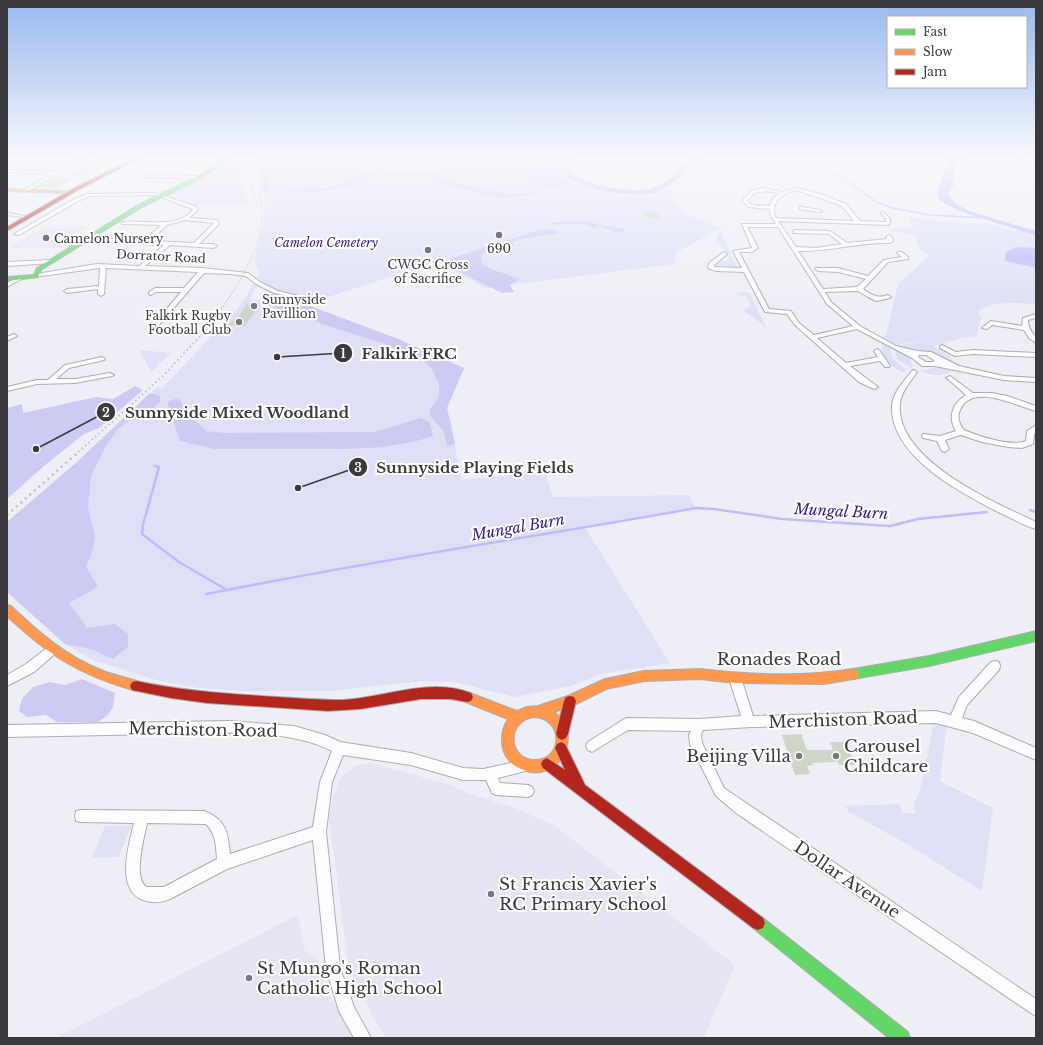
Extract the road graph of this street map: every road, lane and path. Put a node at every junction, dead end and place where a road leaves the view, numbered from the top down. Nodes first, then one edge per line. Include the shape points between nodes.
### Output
1 (38, 206) edge
2 (47, 206) edge
3 (66, 206) edge
4 (141, 206) edge
5 (189, 206) edge
6 (752, 206) edge
7 (844, 206) edge
8 (771, 208) joint
9 (802, 208) dead end
10 (812, 210) junction
11 (820, 211) dead end
12 (883, 213) dead end
13 (7, 214) edge
14 (20, 215) junction
15 (185, 219) junction
16 (775, 219) junction
17 (819, 221) junction
18 (858, 222) junction
19 (124, 223) dead end
20 (165, 224) junction
21 (7, 225) edge
22 (779, 226) junction
23 (7, 229) edge
24 (796, 232) dead end
25 (17, 234) dead end
26 (97, 240) dead end
27 (146, 242) junction
28 (168, 244) junction
29 (845, 244) junction
30 (195, 245) junction
31 (214, 246) dead end
32 (896, 246) dead end
33 (794, 249) junction
34 (900, 253) dead end
35 (723, 256) dead end
36 (906, 258) junction
37 (913, 261) dead end
38 (50, 262) junction
39 (7, 264) edge
40 (833, 264) dead end
41 (103, 266) junction
42 (141, 267) junction
43 (818, 269) dead end
44 (203, 270) junction
45 (745, 270) junction
46 (838, 270) junction
47 (38, 272) junction
48 (20, 278) junction
49 (870, 278) junction
50 (7, 279) edge
51 (7, 285) edge
52 (102, 287) junction
53 (186, 290) junction
54 (859, 290) junction
55 (67, 291) dead end
56 (820, 291) junction
57 (151, 293) dead end
58 (101, 294) dead end
59 (888, 297) dead end
60 (308, 299) dead end
61 (1036, 316) edge
62 (157, 324) dead end
63 (858, 327) junction
64 (984, 328) dead end
65 (1026, 328) junction
66 (812, 337) junction
67 (1036, 341) edge
68 (942, 347) dead end
69 (877, 352) dead end
70 (955, 354) junction
71 (1036, 355) edge
72 (916, 357) junction
73 (102, 359) dead end
74 (881, 359) junction
75 (934, 363) junction
76 (845, 365) junction
77 (958, 365) junction
78 (887, 366) dead end
79 (914, 372) junction
80 (110, 375) dead end
81 (942, 378) dead end
82 (1035, 381) edge
83 (50, 382) junction
84 (874, 387) dead end
85 (7, 389) edge
86 (971, 395) junction
87 (1036, 409) edge
88 (1036, 428) edge
89 (961, 432) junction
90 (926, 436) dead end
91 (940, 440) junction
92 (945, 449) dead end
93 (1036, 526) edge
94 (7, 609) edge
95 (1036, 636) edge
96 (52, 650) junction
97 (995, 666) dead end
98 (735, 678) junction
99 (7, 681) edge
100 (570, 701) junction
101 (487, 705) junction
102 (539, 711) junction
103 (517, 717) junction
104 (954, 722) junction
105 (750, 723) junction
106 (699, 725) junction
107 (7, 731) edge
108 (507, 734) junction
109 (562, 734) junction
110 (592, 746) dead end
111 (339, 748) junction
112 (562, 748) junction
113 (510, 752) junction
114 (1036, 754) edge
115 (547, 764) junction
116 (527, 766) junction
117 (494, 773) junction
118 (580, 788) junction
119 (528, 791) dead end
120 (81, 816) dead end
121 (142, 817) junction
122 (319, 832) junction
123 (224, 863) junction
124 (1036, 1008) edge
125 (363, 1038) edge
126 (902, 1038) edge

1 - 14 main road
2 - 23 main road
3 - 25 street
4 - 38 main road
5 - 15 street via 196,210
6 - 8 street
7 - 18 street
8 - 16 street
9 - 10 street
10 - 11 street
10 - 17 street
12 - 18 street via 890,226
13 - 14 street
14 - 21 main road
15 - 20 street
15 - 30 street via 217,223
16 - 17 street
16 - 22 street
17 - 18 street
19 - 20 street
20 - 27 street
22 - 33 street
22 - 45 street via 743,226 755,248 736,250
24 - 29 street via 830,233
26 - 27 street
27 - 28 street
28 - 30 street
28 - 42 street
29 - 32 street via 890,239
29 - 33 street via 817,250
30 - 31 street
33 - 56 street
34 - 36 street
35 - 45 street via 711,264 713,269
36 - 37 street
36 - 49 street via 886,262
38 - 39 street
38 - 47 main road
40 - 46 street
41 - 42 street, Dorrator Road
41 - 47 street, Dorrator Road
41 - 52 street
42 - 44 street, Dorrator Road
43 - 46 street
44 - 53 street
44 - 60 street, Dorrator Road via 248,275 269,289
45 - 66 street via 767,312 789,312 797,324
46 - 49 street
47 - 48 main road
48 - 50 main road
48 - 51 street
49 - 54 street
52 - 55 street
52 - 58 street
53 - 57 street via 155,290
53 - 62 street
54 - 56 street
54 - 59 street via 883,302
56 - 63 street via 836,310
61 - 65 street via 1025,319
63 - 66 street
63 - 72 street
64 - 65 street via 989,321
65 - 67 street
66 - 76 street
68 - 70 street
69 - 74 street
70 - 71 street via 973,352
70 - 77 street
72 - 75 street
72 - 75 street via 927,353
72 - 79 street
73 - 83 street via 67,366
74 - 76 street
74 - 78 street
75 - 77 street
75 - 79 street
76 - 84 street
77 - 82 street via 1004,378
79 - 93 street via 897,402 897,422 902,436 940,475
80 - 83 street
81 - 86 street via 952,377
83 - 85 street via 37,382
86 - 87 street via 1007,398
86 - 89 street via 960,401 954,415 955,425
88 - 89 street via 1030,433 1030,442 1022,445 969,436
89 - 91 street
90 - 91 street
91 - 92 street
94 - 96 main road
95 - 98 main road, Ronades Road via 929,662 855,675 824,679
96 - 99 street via 30,668
96 - 101 main road via 94,674 170,694 344,705 376,702 421,692 452,693
97 - 104 street via 963,701
98 - 100 main road, Ronades Road via 700,674 644,676 605,684
98 - 105 street, Merchiston Road
100 - 102 main road, Ronades Road
100 - 109 main road
101 - 103 main road
101 - 108 main road
102 - 103 main road via 527,712
102 - 109 main road via 554,719
103 - 108 main road
104 - 105 street, Merchiston Road via 936,717
104 - 114 street, Merchiston Road via 974,727
105 - 106 street, Merchiston Road
106 - 110 street, Merchiston Road via 626,724
106 - 124 street, Dollar Avenue via 695,735 696,744 720,792
107 - 111 street, Merchiston Road via 229,727 294,732
108 - 113 main road
109 - 112 main road
111 - 117 street, Merchiston Road via 410,759 463,774
111 - 122 street via 326,782
112 - 115 main road via 556,758
112 - 118 main road
113 - 116 main road
113 - 117 street via 506,761
115 - 116 main road
115 - 118 main road
116 - 117 street, Merchiston Road
117 - 119 street via 496,789
118 - 126 main road via 754,920
120 - 121 street
121 - 123 street via 210,818 219,830
121 - 123 street via 134,859 134,884 141,892 158,896 165,894
122 - 123 street
122 - 125 street via 333,968 347,1011

